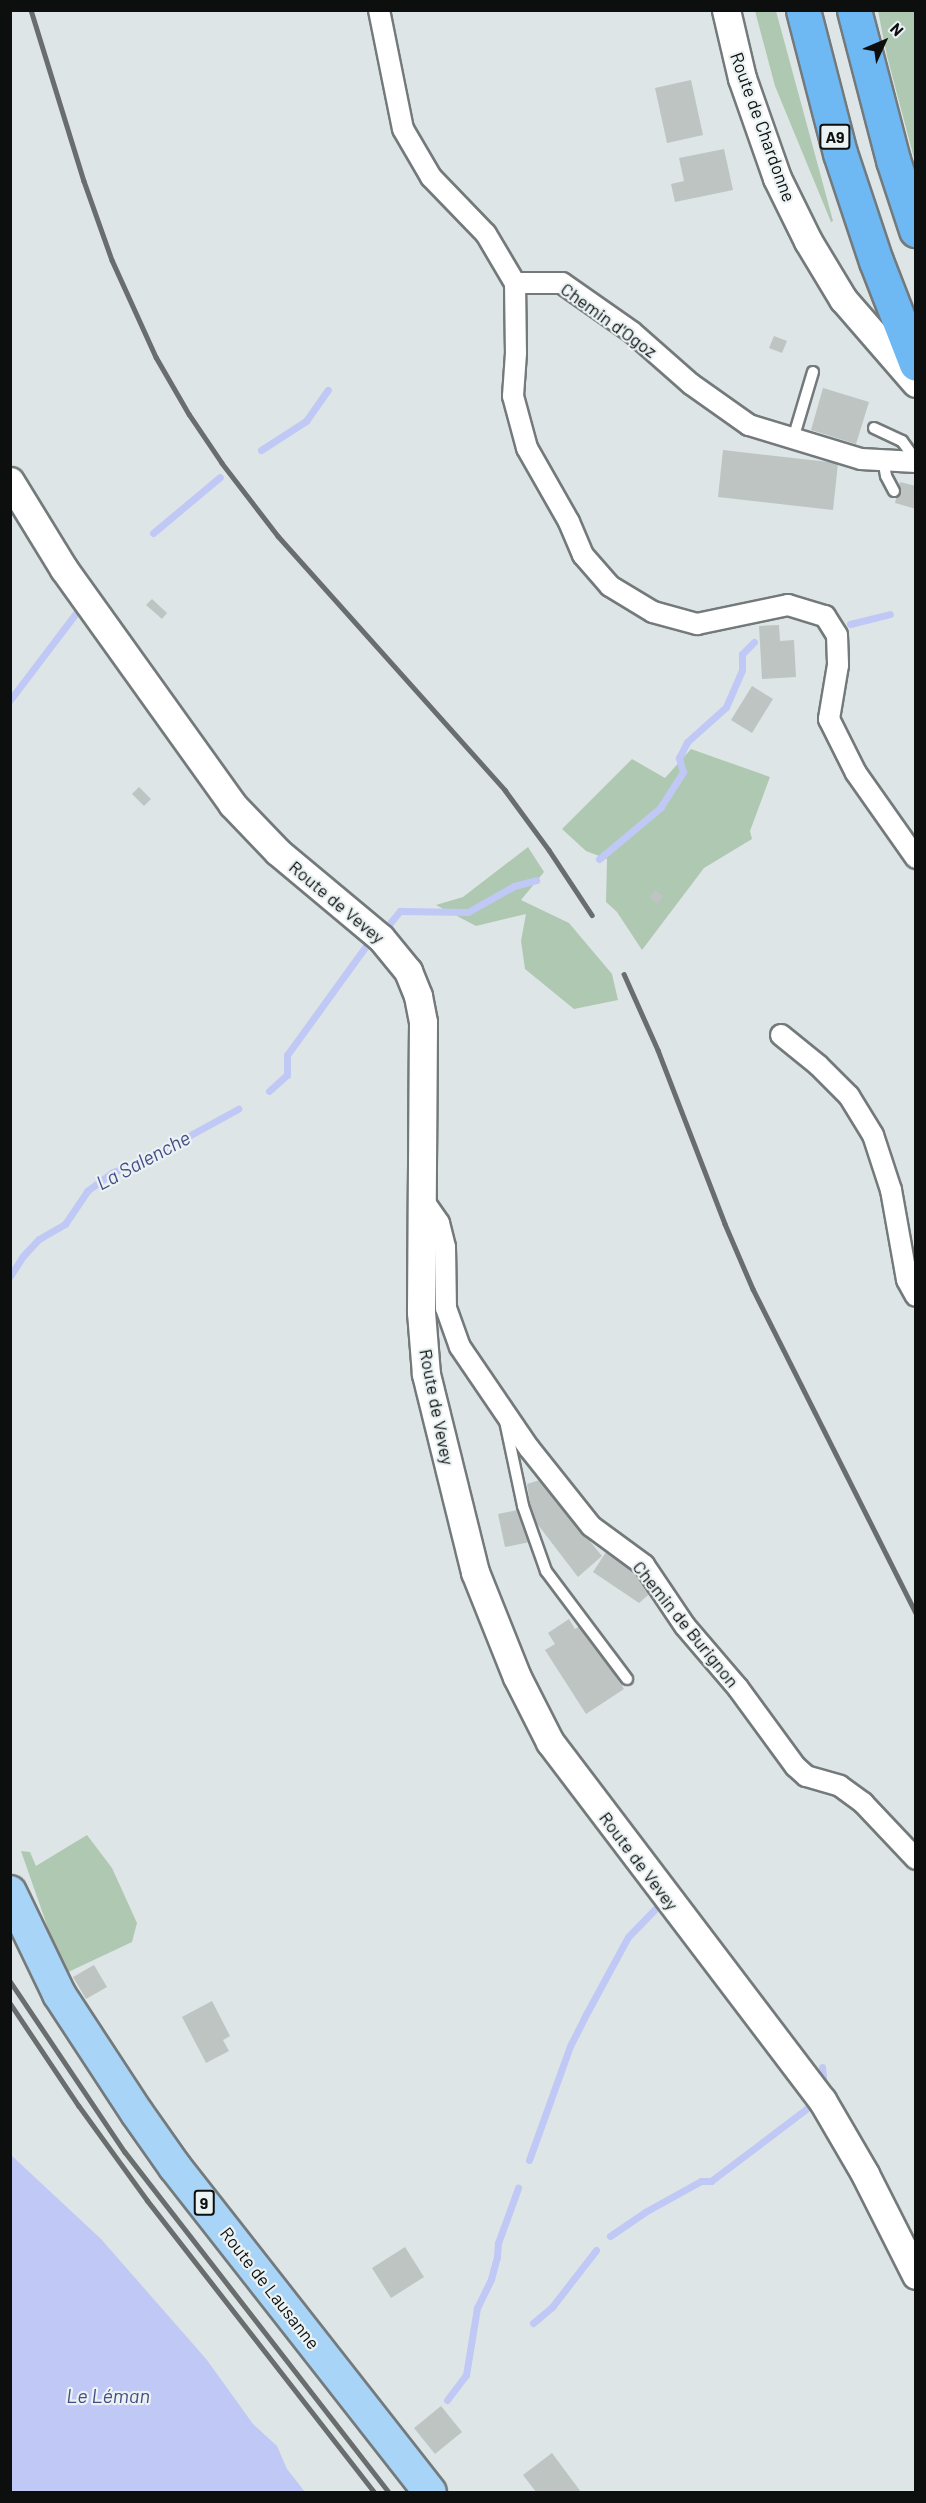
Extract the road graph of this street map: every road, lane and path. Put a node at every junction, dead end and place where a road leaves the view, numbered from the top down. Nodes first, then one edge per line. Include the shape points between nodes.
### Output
1 (378, 10) edge
2 (726, 10) edge
3 (803, 10) edge
4 (854, 10) edge
5 (915, 230) edge
6 (515, 283) junction
7 (915, 364) edge
8 (813, 372) dead end
9 (915, 383) edge
10 (874, 428) dead end
11 (794, 439) junction
12 (883, 459) junction
13 (915, 461) edge
14 (10, 481) edge
15 (894, 491) dead end
16 (915, 858) edge
17 (781, 1035) dead end
18 (423, 1200) junction
19 (915, 1296) edge
20 (502, 1409) junction
21 (627, 1679) dead end
22 (915, 1859) edge
23 (10, 1892) edge
24 (915, 2275) edge
25 (430, 2493) edge

1 - 6 street via 403,129 431,177 486,234
2 - 9 main road, Route de Chardonne via 746,89 777,178 808,241 843,299
3 - 7 highway, A9 via 840,153
4 - 5 highway
6 - 11 street, Chemin d'Ogoz via 562,283 632,332 692,384 749,425
6 - 16 street via 513,396 527,448 583,555 610,586 653,612 697,624 788,605 825,616 837,635 838,665 829,719 856,773
8 - 11 lane
10 - 13 lane via 902,441
11 - 12 street, Chemin d'Ogoz via 861,459
12 - 13 street, Chemin d'Ogoz
12 - 15 lane
14 - 18 main road, Route de Vevey via 64,570 232,804 278,852 381,938 408,971 423,1022
17 - 19 street via 849,1096 873,1135 891,1190 907,1280
18 - 20 street, Chemin de Burignon via 439,1222 446,1247 446,1308 460,1347
18 - 24 main road, Route de Vevey via 421,1312 426,1374 475,1572 521,1686 550,1742 822,2100 865,2174
20 - 21 lane via 523,1506 546,1571
20 - 22 street, Chemin de Burignon via 591,1526 644,1565 685,1626 738,1688 795,1766 806,1776 840,1786 863,1803
23 - 25 main road, Route de Lausanne / 9 via 59,1994 137,2113

